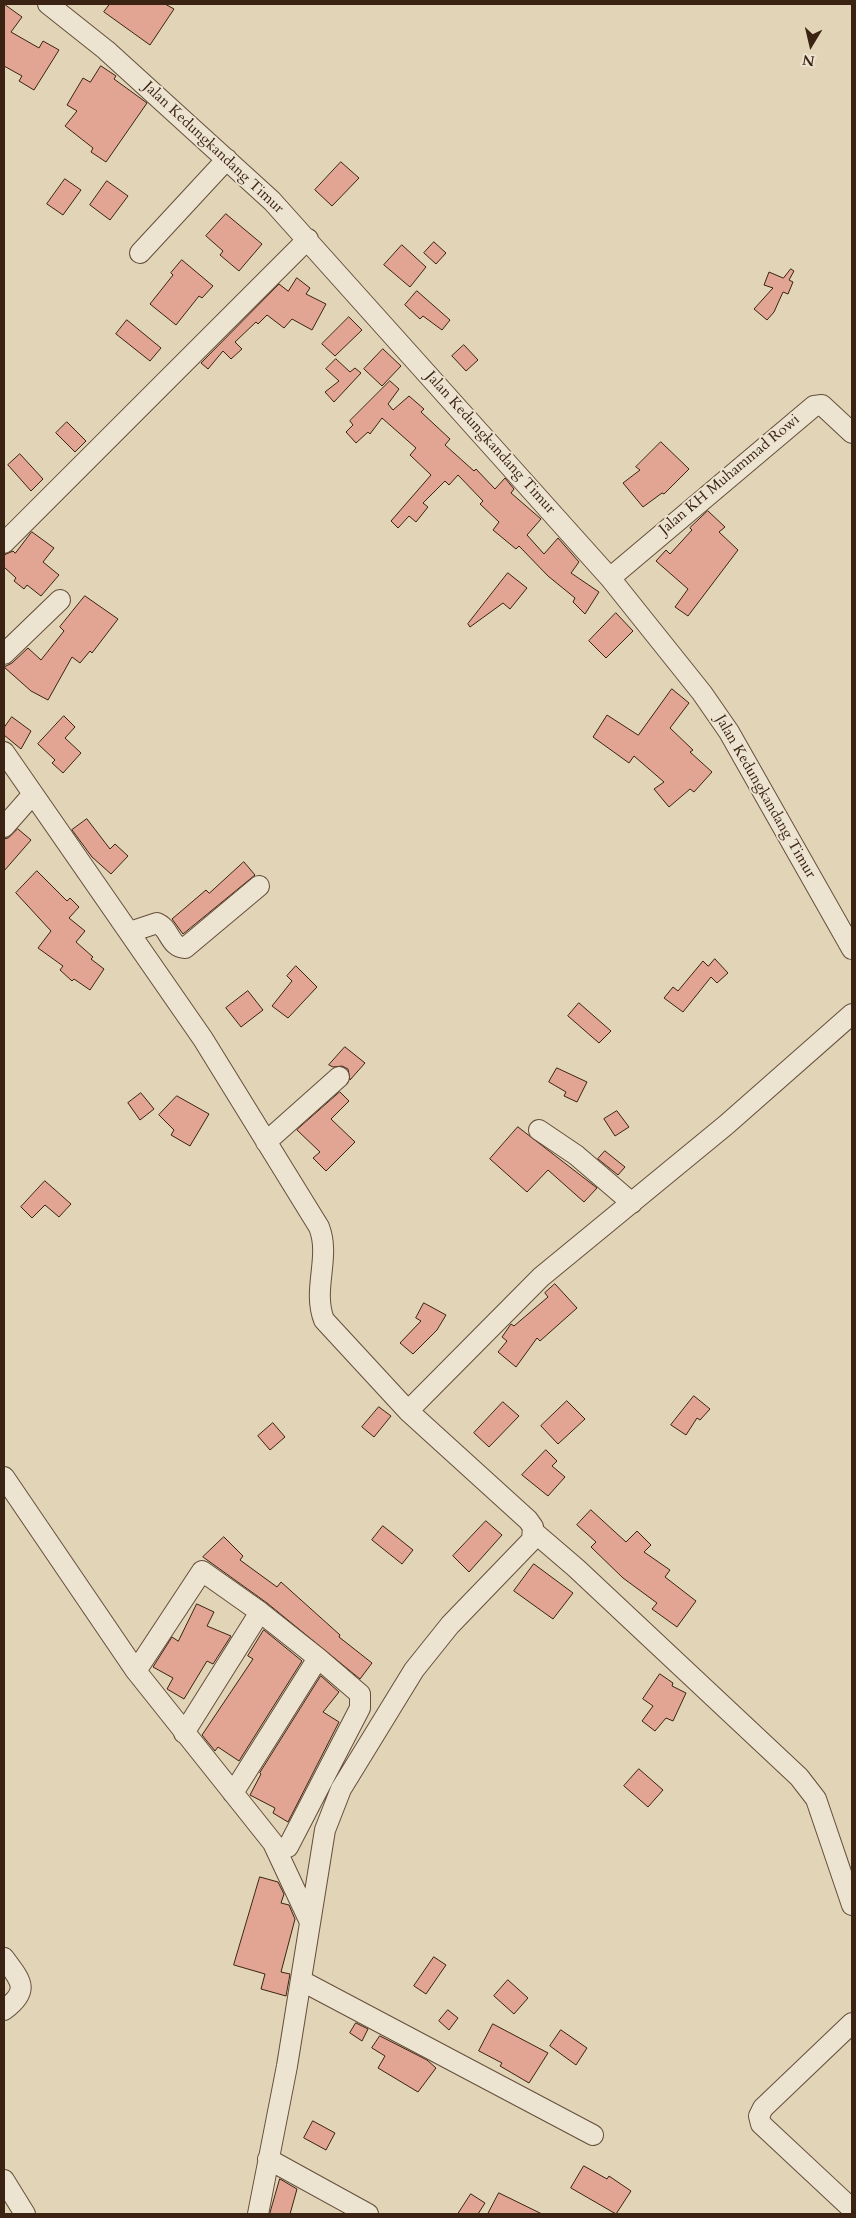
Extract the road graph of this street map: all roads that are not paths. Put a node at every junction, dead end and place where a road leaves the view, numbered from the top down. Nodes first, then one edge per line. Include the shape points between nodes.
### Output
1 (48, 4) edge
2 (227, 159) junction
3 (308, 239) junction
4 (140, 253) dead end
5 (852, 433) edge
6 (4, 543) edge
7 (610, 578) junction
8 (60, 600) dead end
9 (4, 654) edge
10 (4, 752) edge
11 (33, 794) junction
12 (4, 827) edge
13 (259, 886) dead end
14 (130, 932) junction
15 (852, 948) edge
16 (852, 1014) edge
17 (338, 1077) dead end
18 (539, 1130) dead end
19 (266, 1142) junction
20 (632, 1203) junction
21 (408, 1411) junction
22 (5, 1482) edge
23 (534, 1532) junction
24 (260, 1612) junction
25 (318, 1658) junction
26 (136, 1670) junction
27 (184, 1733) junction
28 (233, 1793) junction
29 (281, 1845) junction
30 (321, 1851) junction
31 (852, 1905) edge
32 (310, 1922) junction
33 (4, 1958) edge
34 (302, 1981) junction
35 (4, 2010) edge
36 (852, 2023) edge
37 (593, 2135) dead end
38 (268, 2160) junction
39 (6, 2188) edge
40 (852, 2209) edge
41 (25, 2214) edge
42 (258, 2214) edge
43 (368, 2214) edge

1 - 2 street, Jalan Kedungkandang Timur via 106,50
2 - 3 street, Jalan Kedungkandang Timur
2 - 4 street
3 - 6 street
3 - 7 street, Jalan Kedungkandang Timur
5 - 7 street, Jalan KH Muhammad Rowi via 822,405 814,406
7 - 15 street, Jalan Kedungkandang Timur via 730,732
8 - 9 street
10 - 11 street
11 - 12 street
11 - 14 street
13 - 14 street via 185,948 174,945 161,924
14 - 19 street via 203,1038
16 - 20 street
17 - 19 street
18 - 20 street via 576,1155
19 - 21 street via 324,1240 318,1306 324,1320
20 - 21 street via 541,1277
21 - 23 street via 528,1520
22 - 26 street
23 - 30 street via 532,1540 450,1626 414,1670 341,1788 329,1815
23 - 31 street via 799,1777 816,1799
24 - 25 street
24 - 26 street via 201,1572
24 - 27 street
25 - 28 street
25 - 29 street via 360,1694 362,1704
26 - 27 street
27 - 28 street
28 - 29 street
29 - 30 street
29 - 32 street
30 - 32 street
32 - 34 street
33 - 35 street via 21,1986 20,1995
34 - 37 street
34 - 38 street
36 - 40 street via 763,2108 759,2116 762,2124
38 - 42 street
38 - 43 street
39 - 41 street

